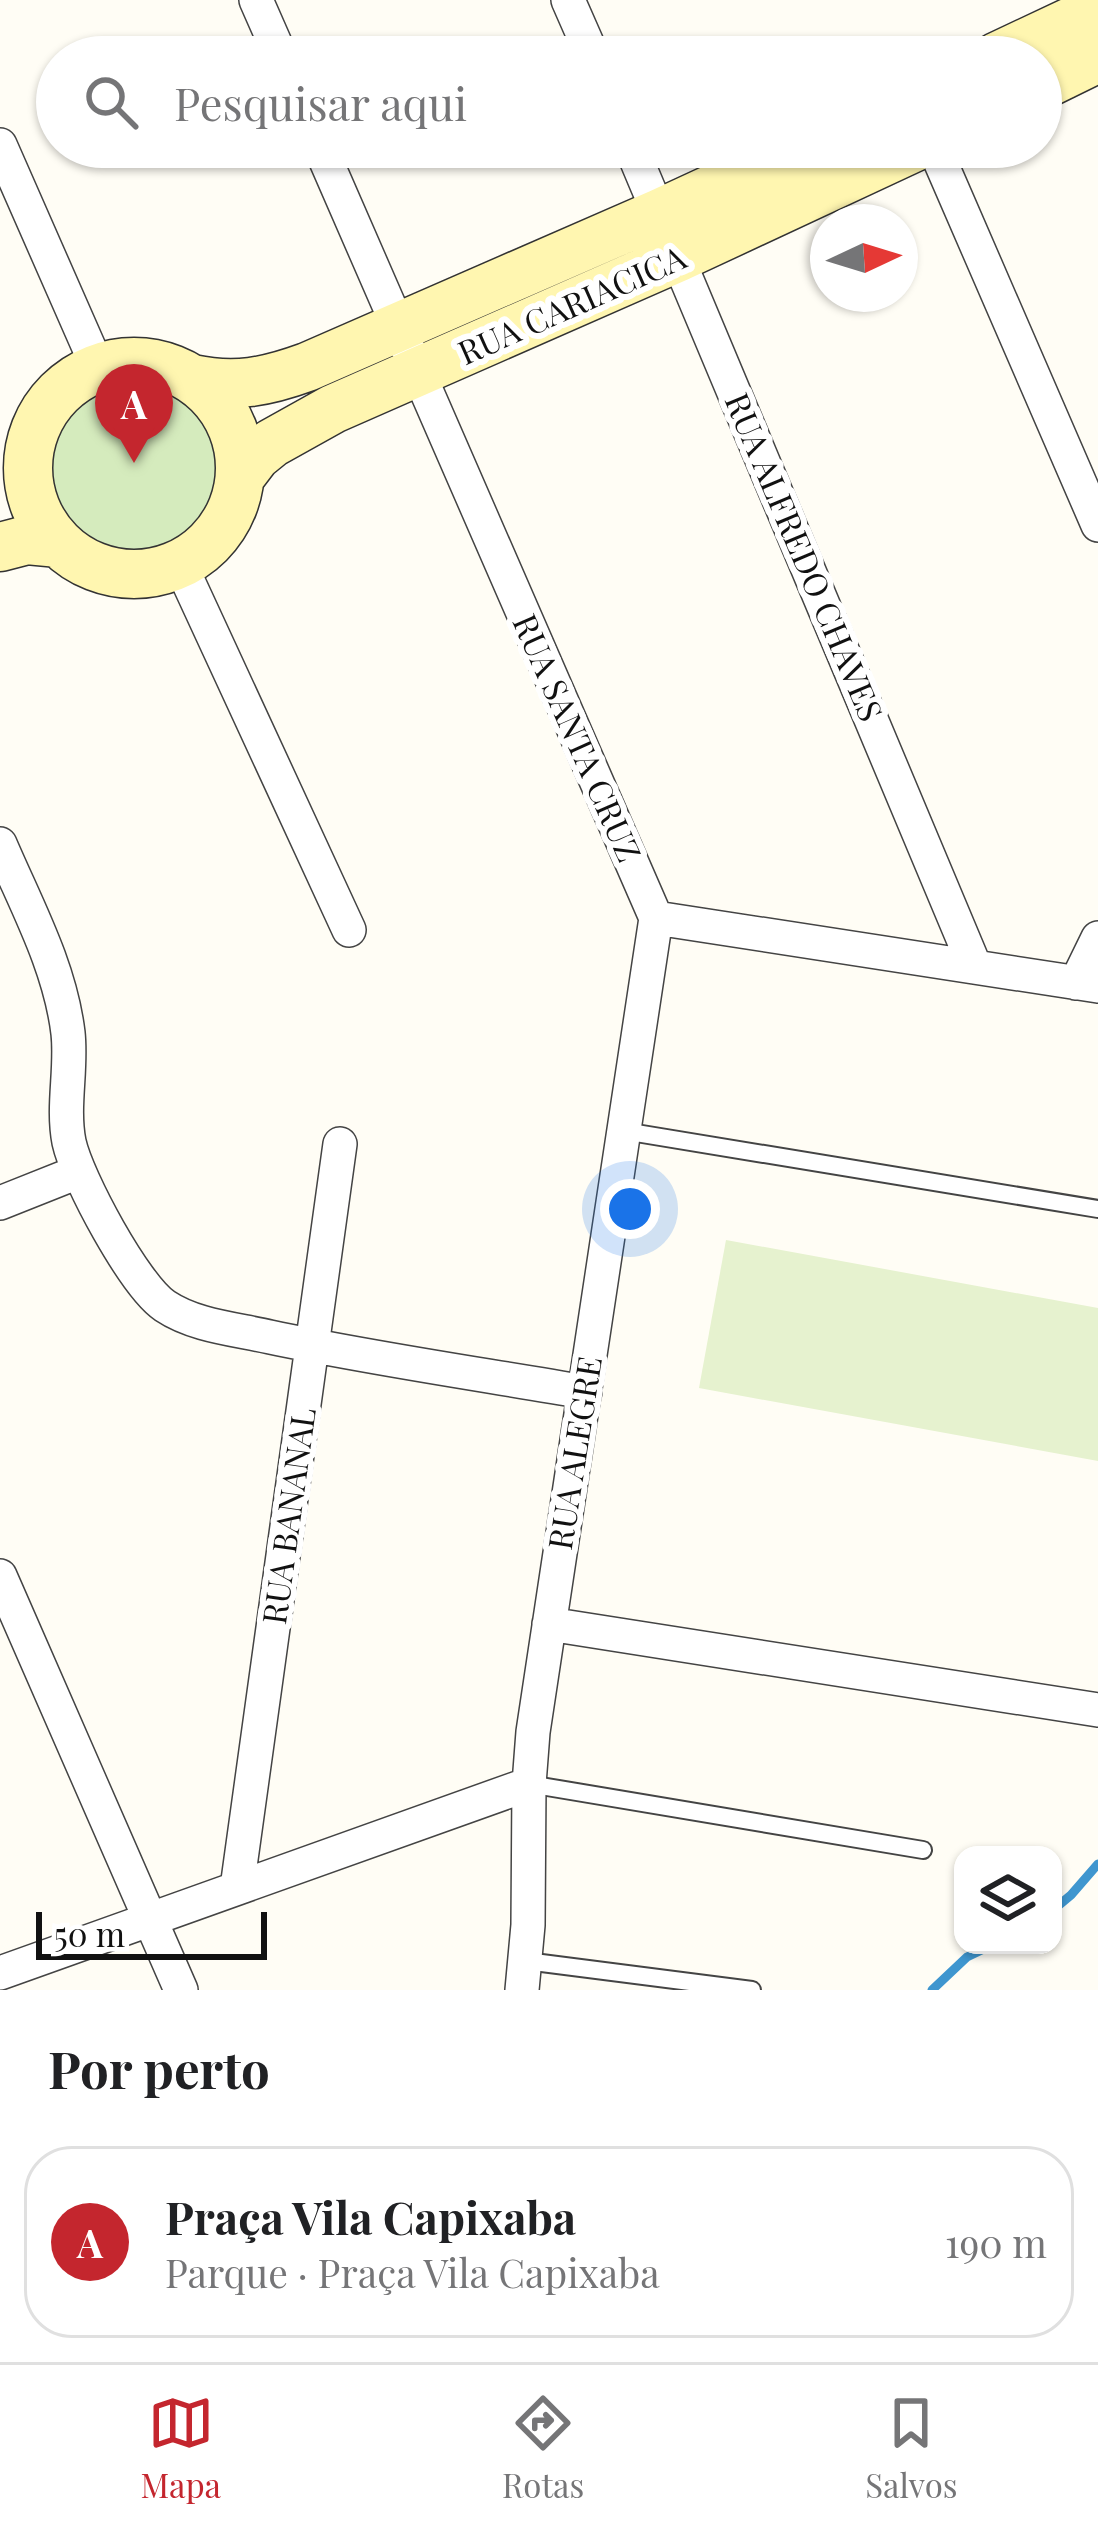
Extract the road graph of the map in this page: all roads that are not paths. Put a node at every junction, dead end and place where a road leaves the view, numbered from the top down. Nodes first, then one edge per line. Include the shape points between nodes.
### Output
1 (256, 0) edge
2 (568, 0) edge
3 (1098, 9) edge
4 (272, 36) edge
5 (584, 36) edge
6 (1041, 36) edge
7 (1098, 58) edge
8 (1062, 76) edge
9 (0, 145) edge
10 (329, 168) edge
11 (641, 168) edge
12 (758, 168) edge
13 (870, 168) edge
14 (943, 168) edge
15 (660, 213) junction
16 (679, 257) junction
17 (399, 327) junction
18 (98, 368) junction
19 (418, 373) junction
20 (192, 379) junction
21 (240, 477) junction
22 (14, 488) edge
23 (1098, 525) edge
24 (59, 543) junction
25 (0, 547) edge
26 (180, 564) junction
27 (0, 844) edge
28 (656, 918) junction
29 (349, 930) dead end
30 (1098, 938) edge
31 (975, 967) junction
32 (1087, 984) edge
33 (624, 1131) junction
34 (340, 1144) dead end
35 (78, 1172) junction
36 (0, 1203) edge
37 (1098, 1209) edge
38 (312, 1346) junction
39 (585, 1392) junction
40 (0, 1576) edge
41 (549, 1624) junction
42 (1098, 1710) edge
43 (529, 1784) junction
44 (923, 1850) dead end
45 (237, 1888) junction
46 (151, 1920) junction
47 (0, 1973) edge
48 (524, 1975) edge
49 (181, 1990) edge
50 (752, 1990) edge

1 - 4 street
2 - 5 street
3 - 6 street
7 - 8 street
9 - 18 street
10 - 17 street, RUA SANTA CRUZ
11 - 15 street, RUA ALFREDO CHAVES
12 - 15 street, RUA CARIACICA
13 - 16 street, RUA CARIACICA
14 - 23 street
15 - 16 street, RUA ALFREDO CHAVES
15 - 17 street, RUA CARIACICA
16 - 19 street, RUA CARIACICA
16 - 31 street, RUA ALFREDO CHAVES
17 - 19 street, RUA SANTA CRUZ
17 - 20 street, RUA CARIACICA via 279,377 221,385
18 - 20 street via 146,362
18 - 22 street via 46,408
19 - 21 street, RUA CARIACICA via 302,424
19 - 28 street, RUA SANTA CRUZ
20 - 21 street via 230,421
21 - 26 street via 221,529
22 - 24 street
24 - 25 street
24 - 26 street via 117,573
26 - 29 street
27 - 35 street via 62,1000 66,1111
28 - 31 street
28 - 33 street, RUA ALEGRE
30 - 32 street
31 - 32 street
33 - 37 lane
33 - 39 street, RUA ALEGRE
34 - 38 street, RUA BANANAL
35 - 36 street
35 - 38 street via 137,1277 164,1306
38 - 39 street
38 - 45 street, RUA BANANAL
39 - 41 street, RUA ALEGRE
40 - 46 street
41 - 42 street
41 - 43 street, RUA ALEGRE
43 - 44 lane
43 - 45 street
43 - 48 street, RUA ALEGRE
45 - 46 street
46 - 47 street
46 - 49 street
48 - 50 lane

